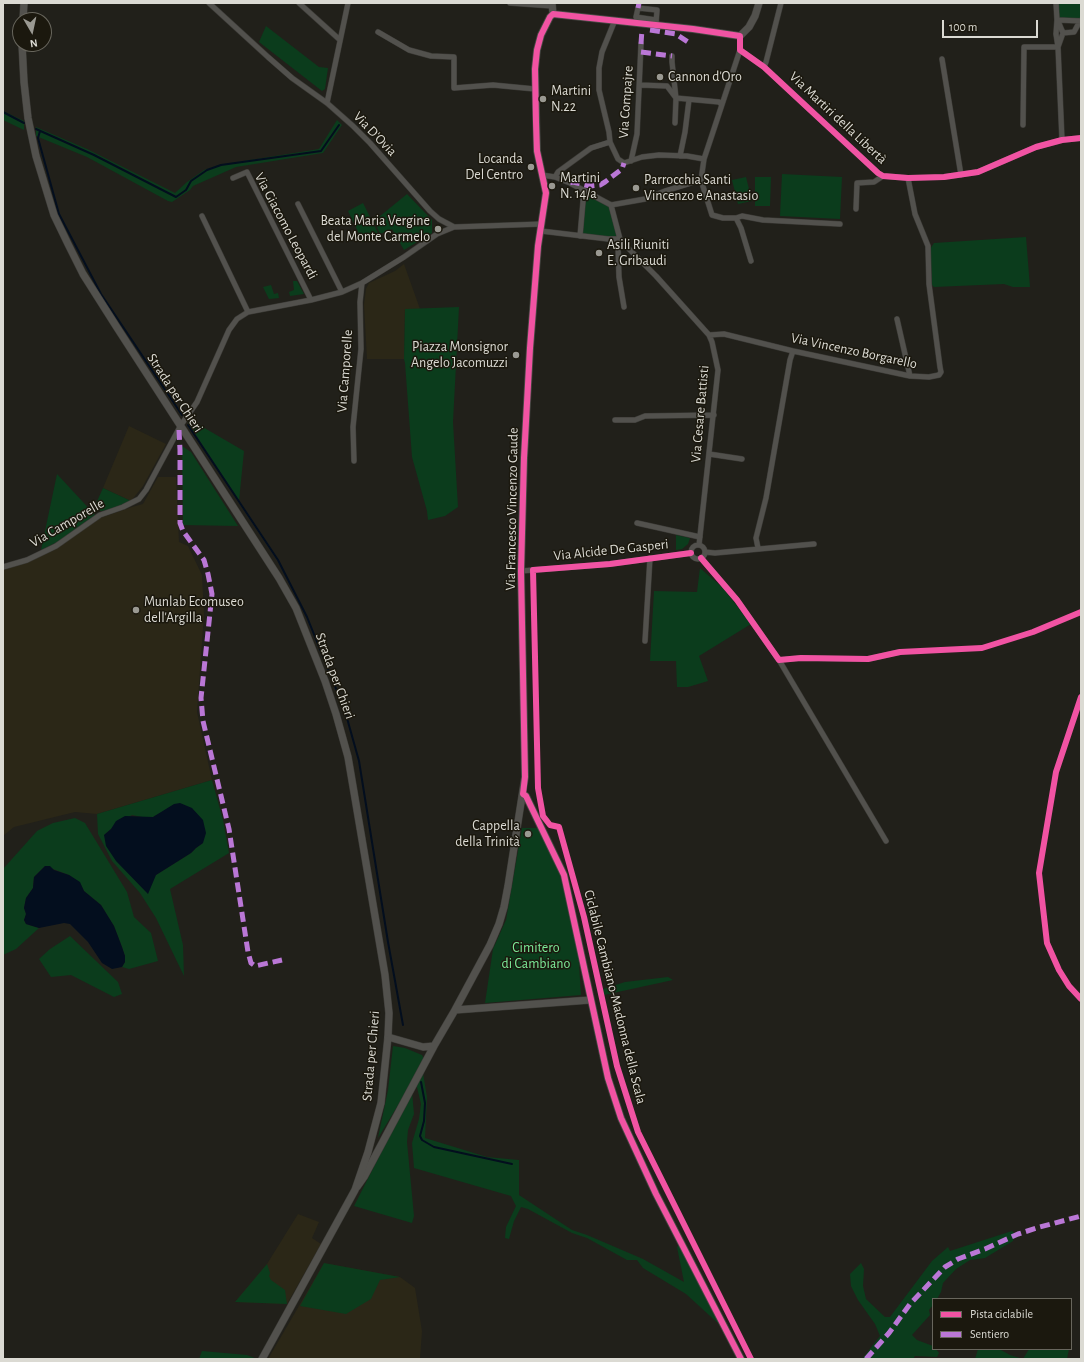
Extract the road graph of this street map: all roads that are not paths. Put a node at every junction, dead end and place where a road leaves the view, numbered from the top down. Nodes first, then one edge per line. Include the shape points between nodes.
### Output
1 (209, 3) edge
2 (299, 3) edge
3 (348, 3) edge
4 (510, 3) edge
5 (759, 3) edge
6 (782, 3) edge
7 (1056, 3) edge
8 (552, 4) edge
9 (638, 5) edge
10 (553, 14) junction
11 (614, 20) junction
12 (636, 20) junction
13 (1057, 20) junction
14 (1081, 21) edge
15 (656, 22) junction
16 (378, 32) dead end
17 (1063, 33) junction
18 (740, 36) junction
19 (340, 40) junction
20 (641, 44) dead end
21 (1058, 47) junction
22 (740, 50) junction
23 (22, 52) edge
24 (672, 56) dead end
25 (942, 59) dead end
26 (764, 67) junction
27 (640, 85) junction
28 (535, 89) junction
29 (676, 98) junction
30 (690, 100) junction
31 (327, 103) junction
32 (721, 104) junction
33 (675, 123) dead end
34 (1023, 126) dead end
35 (1081, 138) edge
36 (1062, 140) junction
37 (610, 142) junction
38 (680, 156) junction
39 (704, 159) junction
40 (631, 161) junction
41 (542, 175) junction
42 (961, 175) junction
43 (883, 176) junction
44 (555, 177) junction
45 (233, 178) dead end
46 (908, 178) junction
47 (701, 180) junction
48 (584, 190) junction
49 (298, 204) dead end
50 (612, 205) junction
51 (856, 209) dead end
52 (202, 216) dead end
53 (736, 218) junction
54 (840, 224) dead end
55 (454, 227) junction
56 (541, 228) junction
57 (580, 236) junction
58 (622, 241) junction
59 (751, 261) dead end
60 (362, 282) junction
61 (342, 292) junction
62 (311, 300) junction
63 (624, 307) dead end
64 (248, 312) junction
65 (897, 319) dead end
66 (709, 335) junction
67 (793, 351) junction
68 (910, 376) junction
69 (714, 415) junction
70 (615, 420) dead end
71 (181, 425) junction
72 (709, 454) junction
73 (742, 459) dead end
74 (354, 461) dead end
75 (637, 523) dead end
76 (700, 537) junction
77 (814, 544) dead end
78 (699, 545) junction
79 (758, 548) junction
80 (705, 552) junction
81 (691, 553) junction
82 (650, 558) junction
83 (701, 558) junction
84 (3, 567) edge
85 (521, 571) junction
86 (644, 641) dead end
87 (900, 652) dead end
88 (779, 660) junction
89 (523, 794) junction
90 (886, 841) dead end
91 (590, 1000) junction
92 (454, 1010) junction
93 (388, 1036) junction
94 (434, 1046) junction
95 (355, 1190) junction
96 (262, 1359) edge
97 (741, 1359) edge

1 - 31 street, Via D'Ovia via 292,78
2 - 19 street
3 - 19 street
4 - 8 street
5 - 18 street via 749,27
6 - 26 street
7 - 13 street
8 - 10 street
9 - 12 street
9 - 15 street via 657,10
10 - 11 street
10 - 28 street, Via Francesco Vincenzo Gaude via 546,24 537,50
11 - 12 street
11 - 37 street via 599,68 599,90
12 - 15 street
13 - 14 street
13 - 17 street
13 - 21 street
14 - 17 street via 1074,32
15 - 18 street
16 - 28 street via 409,50 431,56 454,57 454,88 493,85
17 - 21 street
18 - 22 street
19 - 31 street
20 - 27 street, Via Compajre
21 - 34 street via 1024,47
21 - 36 street
22 - 26 street, Via Martiri della Libertà
22 - 32 street
23 - 71 street, Strada per Chieri via 28,118 36,156 54,215 83,274
24 - 29 street
25 - 42 street
26 - 43 street, Via Martiri della Libertà
27 - 29 street via 667,86
27 - 40 street, Via Compajre via 637,134
28 - 41 street, Via Francesco Vincenzo Gaude via 537,151
29 - 30 street
29 - 33 street
30 - 32 street
30 - 38 street
31 - 55 street, Via D'Ovia via 370,143 430,211
32 - 39 street
35 - 36 street, Via Martiri della Libertà
36 - 42 street, Via Martiri della Libertà via 1036,147 978,172
37 - 40 street via 618,159 624,163
37 - 44 street via 591,148 558,172
38 - 39 street
38 - 40 street via 642,157
39 - 47 street
41 - 44 street
41 - 56 street, Via Francesco Vincenzo Gaude via 546,193
42 - 46 street, Via Martiri della Libertà
43 - 46 street, Via Martiri della Libertà
43 - 51 street via 874,182 857,183
44 - 48 street
45 - 62 street, Via Giacomo Leopardi via 247,172
46 - 68 street, Via Vincenzo Borgarello via 915,214 928,246 930,291 941,372 936,377
47 - 50 street via 645,199
47 - 53 street via 712,216
48 - 50 street
48 - 57 street
49 - 61 street
50 - 58 street
52 - 64 street
53 - 54 street via 742,216 763,220
53 - 59 street
55 - 56 street
55 - 60 street, Via Camporelle via 437,234
56 - 57 street
56 - 85 street, Via Francesco Vincenzo Gaude via 527,394
57 - 58 street
58 - 63 street via 618,246 619,278
58 - 66 street, Via Cesare Battisti
60 - 61 street, Via Camporelle
60 - 74 street, Via Camporelle via 361,349 353,427
61 - 62 street, Via Camporelle
62 - 64 street, Via Camporelle
64 - 71 street, Via Camporelle via 237,319 229,330 197,402
65 - 68 street
66 - 67 street, Via Vincenzo Borgarello via 724,334
66 - 69 street, Via Cesare Battisti via 718,370
67 - 68 street, Via Vincenzo Borgarello
67 - 79 street via 766,498 756,538
69 - 70 street via 645,416 635,420
69 - 72 street, Via Cesare Battisti
71 - 84 street, Via Camporelle via 139,499 100,515 49,549 27,560
71 - 93 street, Strada per Chieri via 296,608 325,681 348,757 385,975 389,1013
72 - 73 street
72 - 76 street, Via Cesare Battisti
75 - 76 street
76 - 78 street, Via Cesare Battisti
77 - 79 street
78 - 80 street
78 - 81 street via 692,548
79 - 80 street
80 - 83 street
81 - 82 street, Via Alcide De Gasperi
81 - 83 street via 696,558
82 - 85 street, Via Alcide De Gasperi
82 - 86 street, Via Alcide De Gasperi
83 - 88 street via 737,600
85 - 89 street, Via Francesco Vincenzo Gaude via 525,777
87 - 88 street via 868,659
88 - 90 street
89 - 91 street via 564,875
89 - 92 street, Via Francesco Vincenzo Gaude via 499,924
91 - 92 street
91 - 97 street via 608,1078 621,1118 656,1194
92 - 94 street, Via Francesco Vincenzo Gaude
93 - 94 street via 422,1047
93 - 95 street, Strada per Chieri via 381,1103
94 - 95 street, Via Francesco Vincenzo Gaude via 364,1178
95 - 96 street, Strada per Chieri

